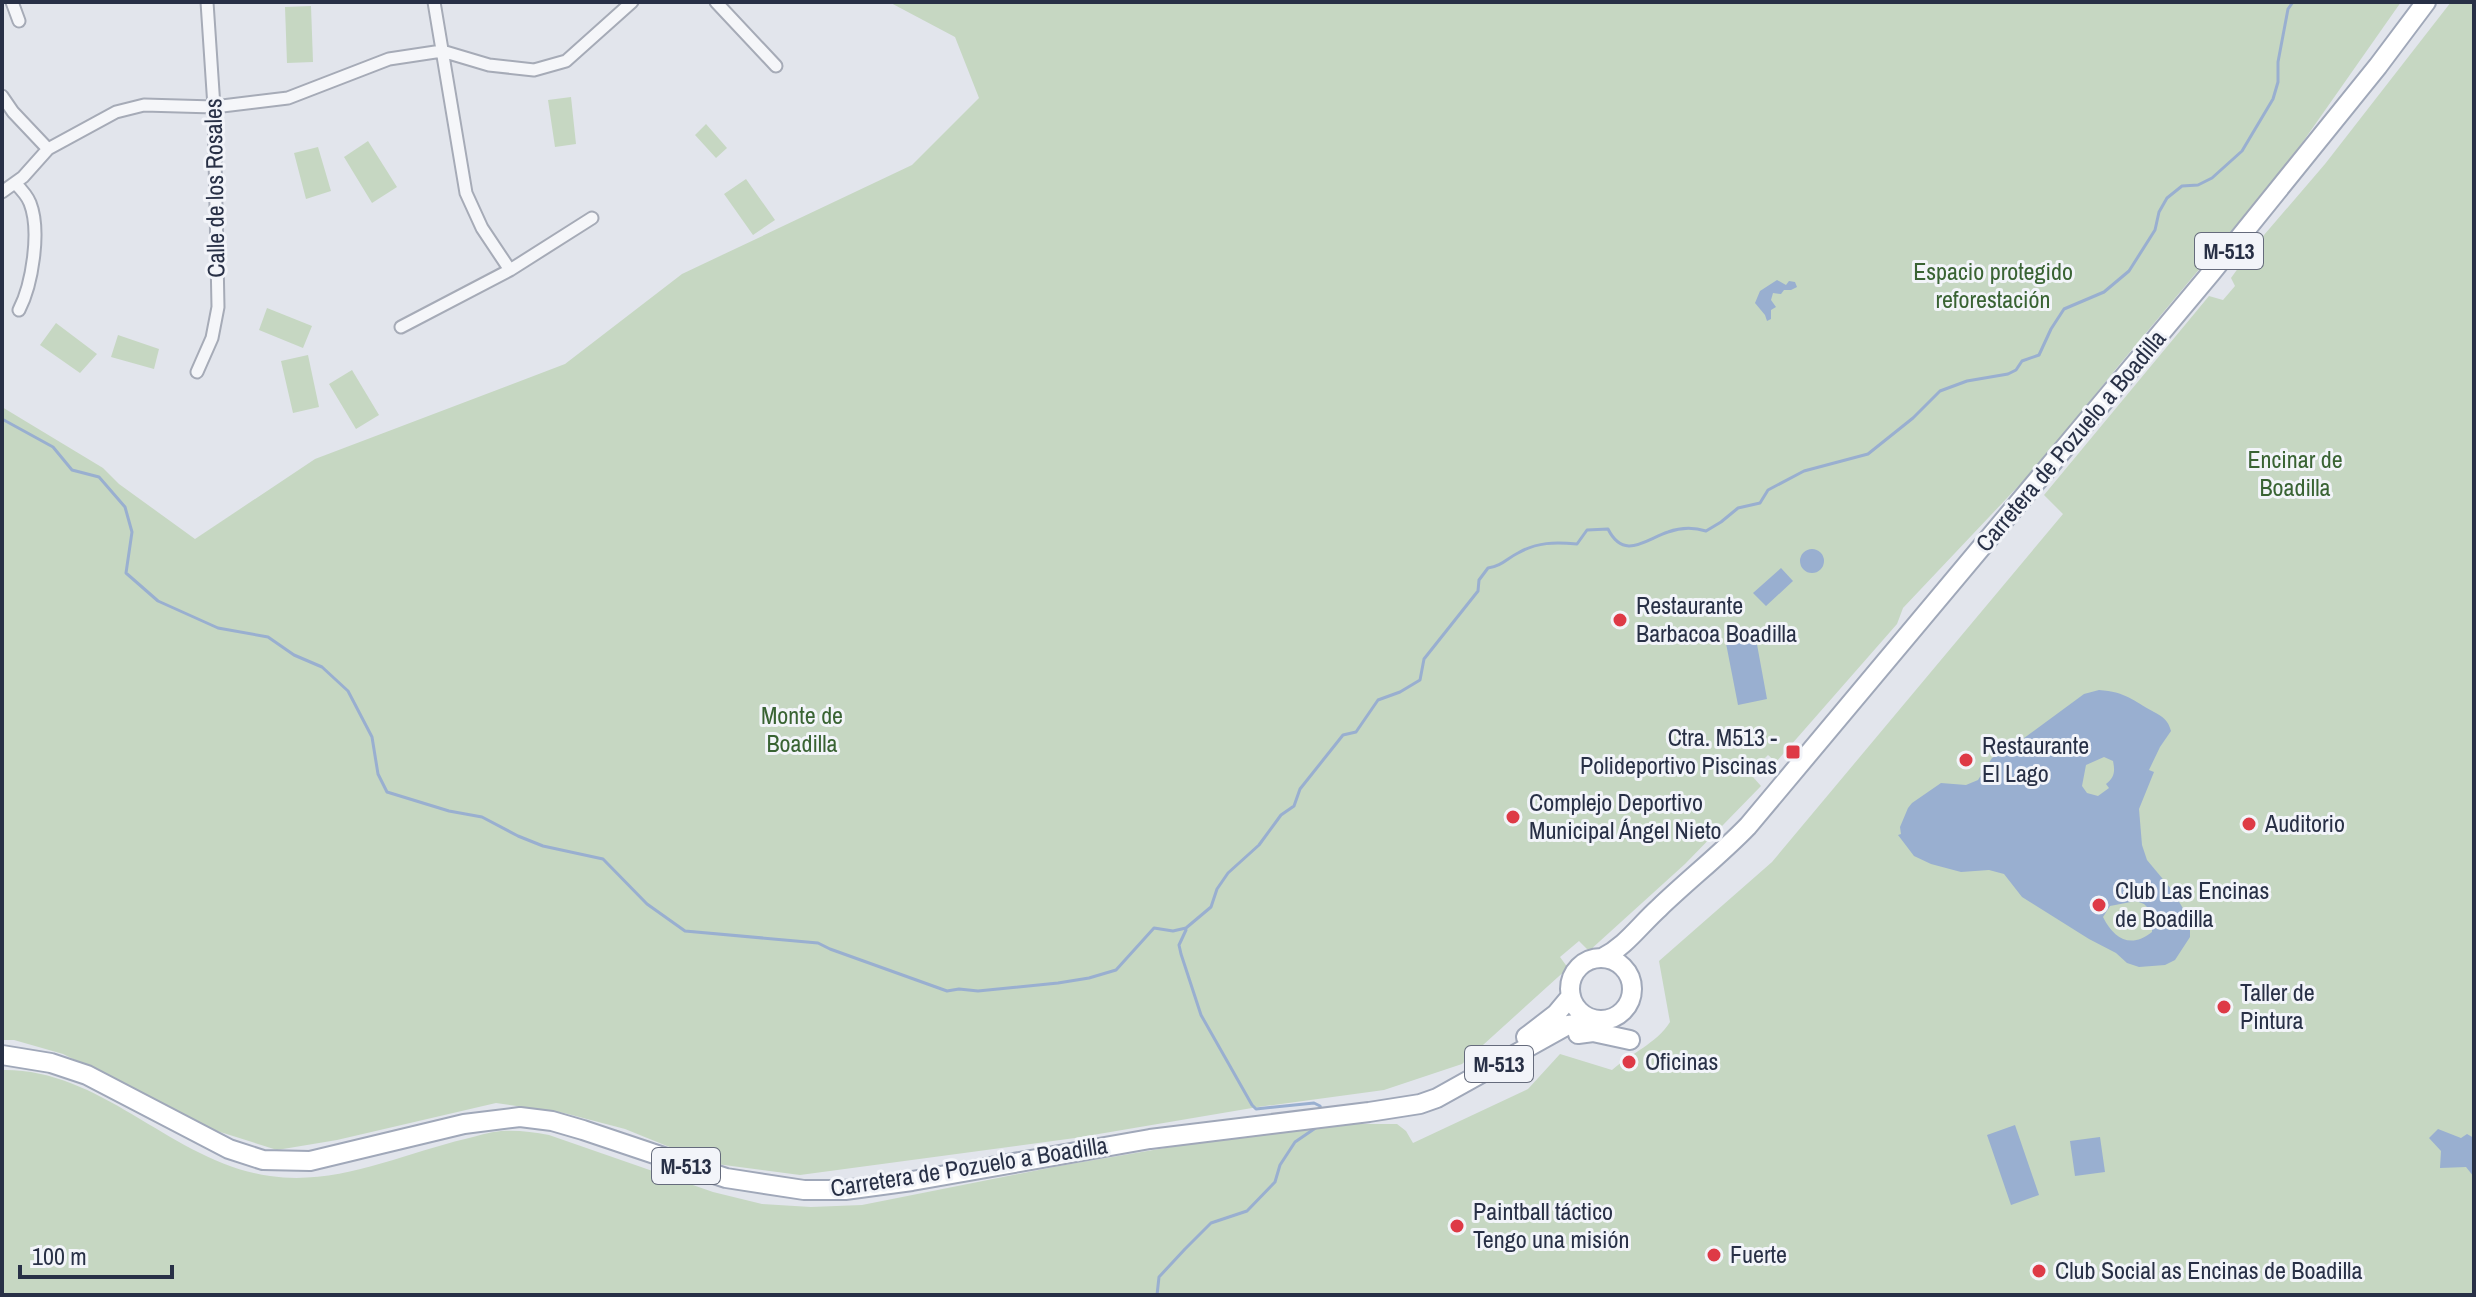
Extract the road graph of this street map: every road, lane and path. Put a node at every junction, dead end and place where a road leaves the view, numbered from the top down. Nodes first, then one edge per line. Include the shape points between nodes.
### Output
1 (12, 2) edge
2 (207, 2) edge
3 (434, 2) edge
4 (632, 2) edge
5 (716, 2) edge
6 (2426, 2) edge
7 (19, 21) dead end
8 (442, 51) junction
9 (776, 66) dead end
10 (2, 96) edge
11 (214, 107) junction
12 (48, 149) junction
13 (15, 183) junction
14 (2, 192) edge
15 (592, 218) dead end
16 (510, 270) junction
17 (19, 310) dead end
18 (401, 327) dead end
19 (197, 372) dead end
20 (1704, 869) junction
21 (1602, 958) junction
22 (1630, 976) junction
23 (1571, 996) junction
24 (1601, 1021) junction
25 (1630, 1040) dead end
26 (2, 1055) edge
27 (1437, 1098) junction
28 (1396, 1107) junction

1 - 7 street
2 - 11 street, Calle de los Rosales
3 - 8 street
4 - 8 street via 566,61 534,70 489,65
5 - 9 street
6 - 20 main road, Carretera de Pozuelo a Boadilla / M-513 via 2211,273 1748,826
8 - 11 street via 389,59 288,98
8 - 16 street via 466,193
10 - 12 street
11 - 12 street via 144,105 116,112
11 - 19 street, Calle de los Rosales via 218,307
12 - 13 street
13 - 14 street
13 - 17 street via 29,201 34,226 32,267
15 - 16 street
16 - 18 street
20 - 21 main road, Carretera de Pozuelo a Boadilla / M-513 via 1628,941
20 - 22 main road, Carretera de Pozuelo a Boadilla / M-513 via 1657,921 1637,950
21 - 22 main road via 1618,963
21 - 23 main road, M-513 via 1591,959 1576,971
22 - 24 main road, M-513 via 1633,993 1627,1008
23 - 24 main road via 1578,1011
23 - 28 main road, Carretera de Pozuelo a Boadilla / M-513 via 1556,1014 1512,1046 1455,1081
24 - 27 main road, Carretera de Pozuelo a Boadilla / M-513 via 1568,1025
25 - 27 main road via 1578,1034
26 - 28 main road, Carretera de Pozuelo a Boadilla / M-513 via 87,1075 229,1149 263,1160 310,1161 464,1124 520,1117 573,1127 726,1178 804,1190 912,1181 1150,1139
27 - 28 main road, Carretera de Pozuelo a Boadilla / M-513

